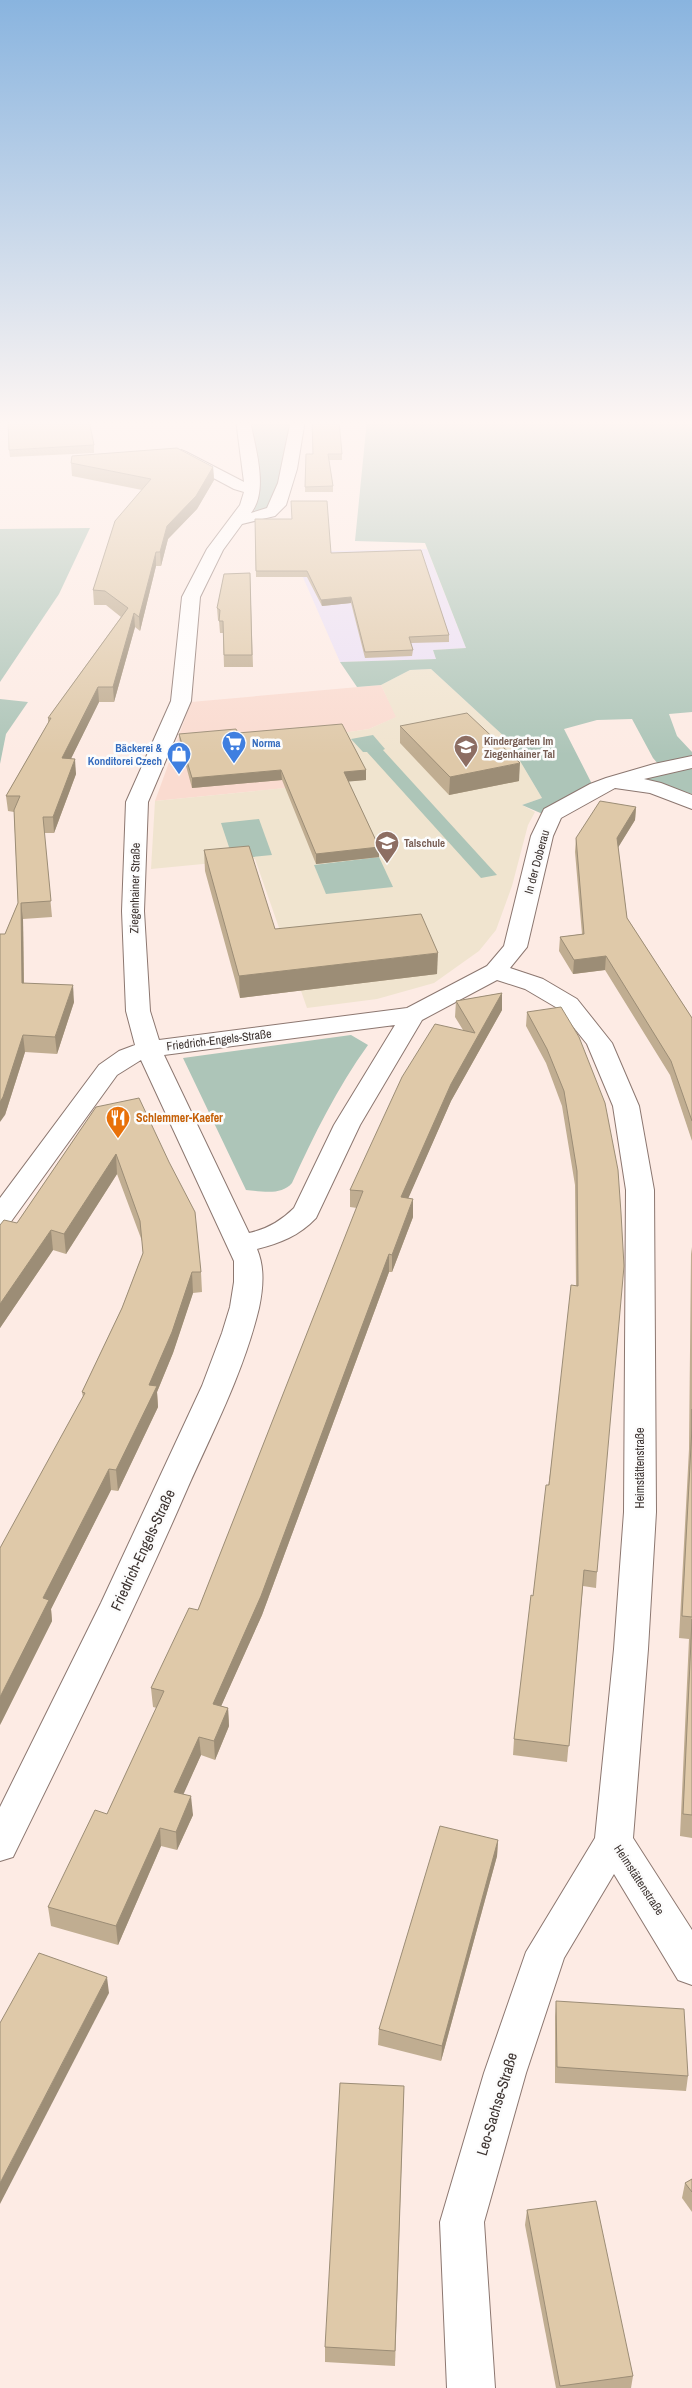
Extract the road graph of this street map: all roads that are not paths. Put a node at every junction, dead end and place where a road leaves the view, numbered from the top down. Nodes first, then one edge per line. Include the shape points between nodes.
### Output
1 (230, 531) edge
2 (692, 762) edge
3 (613, 782) junction
4 (692, 803) edge
5 (495, 971) junction
6 (413, 1015) junction
7 (149, 1049) junction
8 (0, 1218) edge
9 (241, 1244) junction
10 (614, 1841) junction
11 (0, 1845) edge
12 (692, 1967) edge
13 (472, 2388) edge

1 - 7 street, Ziegenhainer Straße via 215,549 191,597 181,701 137,802 133,920 138,1011
2 - 3 street, In der Doberau
3 - 4 street via 654,788
3 - 5 street, In der Doberau via 552,814 542,836 515,947
5 - 6 street, Friedrich-Engels-Straße
5 - 10 street, Heimstättenstraße via 534,984 568,1004 599,1043 626,1106 640,1190 640,1512
6 - 7 street, Friedrich-Engels-Straße
6 - 9 street via 348,1125 306,1212 294,1224 270,1236
7 - 8 street via 128,1056 108,1070
7 - 9 street, Friedrich-Engels-Straße
9 - 11 street, Friedrich-Engels-Straße via 248,1260 248,1289 244,1310 213,1394 136,1569
10 - 12 street, Heimstättenstraße
10 - 13 street, Leo-Sachse-Straße via 546,1952 505,2074 462,2222 469,2381

